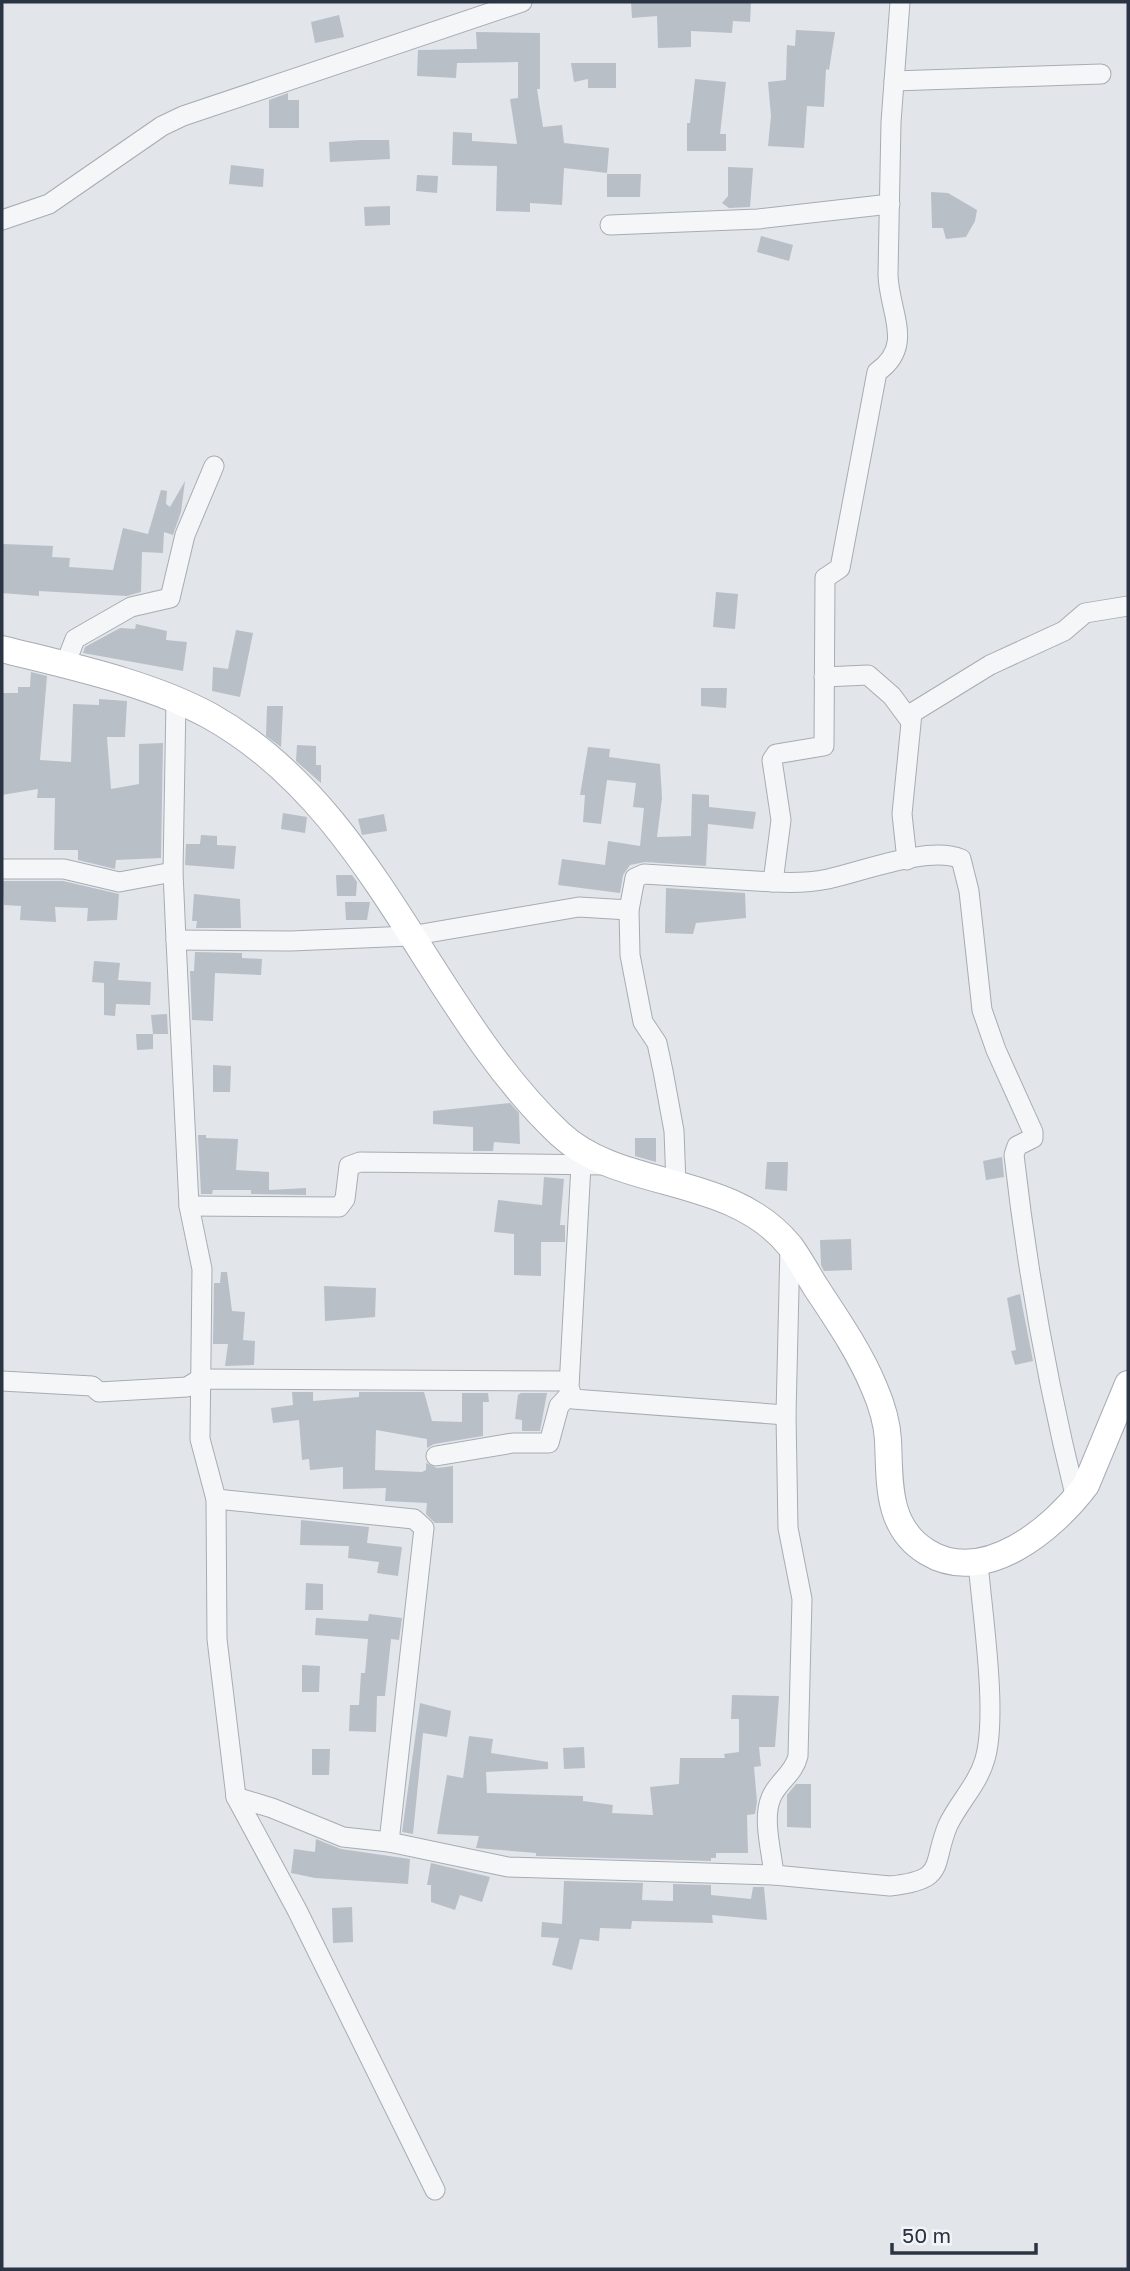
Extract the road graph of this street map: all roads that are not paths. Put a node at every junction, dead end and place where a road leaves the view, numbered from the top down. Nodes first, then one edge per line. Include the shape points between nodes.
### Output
1 (522, 2) edge
2 (900, 2) edge
3 (1101, 74) dead end
4 (894, 81) junction
5 (890, 204) junction
6 (2, 220) edge
7 (610, 225) dead end
8 (214, 466) dead end
9 (1128, 606) edge
10 (2, 649) edge
11 (65, 665) junction
12 (824, 677) junction
13 (176, 700) junction
14 (909, 719) junction
15 (907, 860) junction
16 (2, 869) edge
17 (173, 872) junction
18 (773, 882) junction
19 (629, 910) junction
20 (410, 936) junction
21 (176, 940) junction
22 (581, 1165) junction
23 (621, 1166) junction
24 (676, 1184) junction
25 (190, 1206) junction
26 (790, 1246) junction
27 (200, 1379) junction
28 (2, 1381) edge
29 (1128, 1384) edge
30 (569, 1388) junction
31 (786, 1415) junction
32 (436, 1456) dead end
33 (216, 1499) junction
34 (1076, 1499) junction
35 (978, 1562) junction
36 (236, 1797) junction
37 (389, 1842) junction
38 (775, 1875) junction
39 (435, 2190) dead end

1 - 6 street via 183,116 49,204
2 - 4 street
3 - 4 street
4 - 5 street
5 - 7 street via 758,219
5 - 12 street via 889,296 898,344 890,363 877,372 840,568 825,578
8 - 11 street via 185,535 170,598 131,607 75,639
9 - 14 street via 1090,610 1069,626 990,665
10 - 11 street
11 - 13 street
12 - 14 street via 868,675
12 - 18 street via 824,746 776,754 772,760 781,820
13 - 17 street
13 - 20 street via 249,741 304,790 375,881
14 - 15 street via 902,814
15 - 18 street via 826,880
15 - 34 street via 951,854 961,859 969,891 982,1010 1033,1132 1033,1138 1017,1146 1014,1154 1020,1212 1057,1420
16 - 17 street via 64,869 119,882
17 - 21 street
18 - 19 street via 644,874 635,878
19 - 20 street via 579,906
19 - 24 street via 629,955 643,1022 657,1043 674,1131
20 - 21 street via 291,942
20 - 23 street via 534,1106 575,1145
21 - 25 street
22 - 23 street
22 - 25 street via 360,1162 349,1166 345,1199 339,1206
22 - 30 street
23 - 24 street
24 - 26 street via 745,1209
25 - 27 street via 202,1269
26 - 31 street
26 - 35 street via 874,1387 888,1436 890,1496 901,1527 925,1552 940,1559
27 - 28 street via 187,1387 99,1392 92,1386
27 - 30 street
27 - 33 street via 200,1440
29 - 34 street via 1093,1474
30 - 31 street via 580,1401
30 - 32 street via 549,1443 513,1443
31 - 38 street via 789,1541 802,1599 798,1756 769,1806
33 - 36 street via 217,1639
33 - 37 street via 414,1519 424,1528
34 - 35 street via 1020,1545 1001,1557
35 - 38 street via 989,1718 986,1756 948,1825 938,1866 925,1877 890,1886
36 - 37 street via 343,1837
36 - 39 street
37 - 38 street via 508,1867

